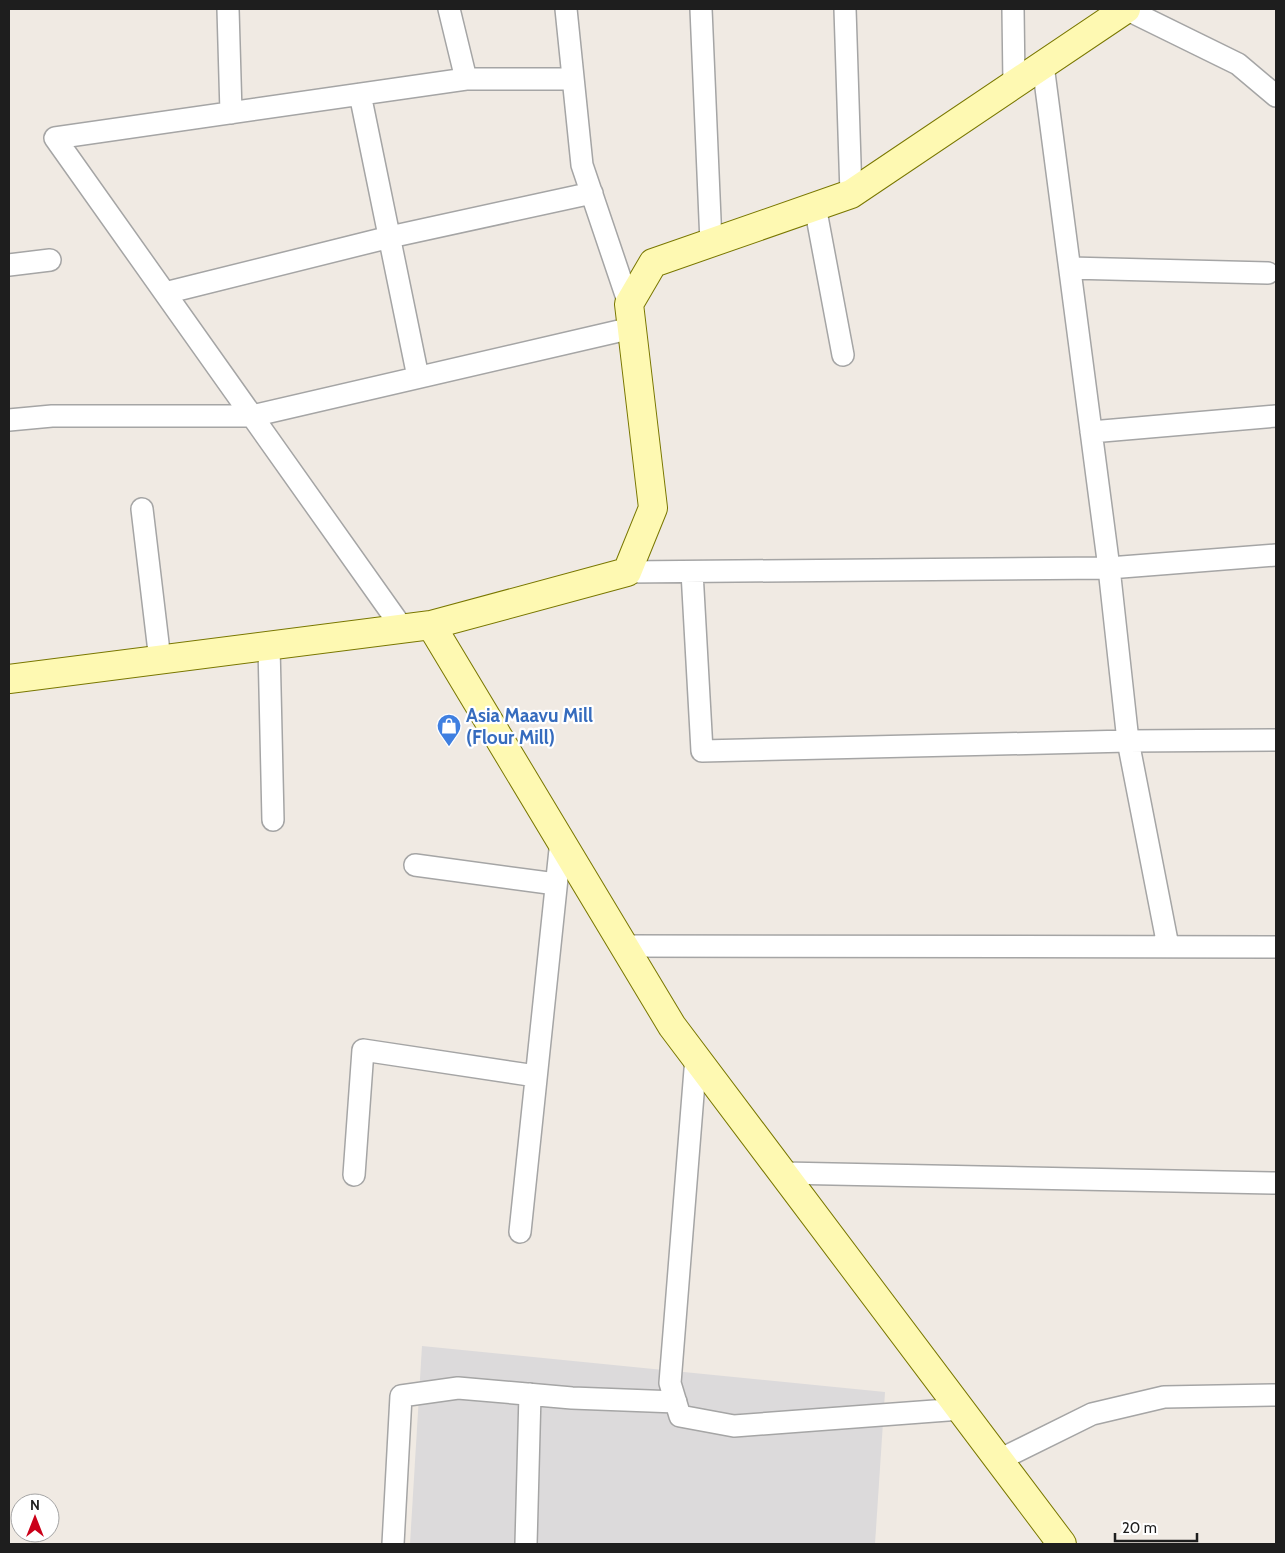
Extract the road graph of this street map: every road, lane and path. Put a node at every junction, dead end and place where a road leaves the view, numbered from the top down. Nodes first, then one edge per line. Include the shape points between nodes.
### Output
1 (228, 9) edge
2 (449, 9) edge
3 (566, 9) edge
4 (701, 9) edge
5 (845, 9) edge
6 (1013, 9) edge
7 (1126, 9) edge
8 (1043, 65) junction
9 (466, 79) junction
10 (574, 79) junction
11 (1014, 84) junction
12 (360, 94) junction
13 (1276, 96) edge
14 (231, 113) junction
15 (592, 193) junction
16 (850, 194) junction
17 (814, 206) junction
18 (390, 237) junction
19 (711, 243) junction
20 (50, 260) dead end
21 (9, 265) edge
22 (1070, 268) junction
23 (1268, 273) dead end
24 (165, 293) junction
25 (630, 316) junction
26 (843, 355) dead end
27 (418, 378) junction
28 (252, 416) junction
29 (1276, 416) edge
30 (9, 420) edge
31 (1091, 432) junction
32 (142, 508) dead end
33 (1276, 555) edge
34 (1109, 568) junction
35 (626, 572) junction
36 (692, 572) junction
37 (431, 625) junction
38 (404, 629) junction
39 (269, 646) junction
40 (160, 660) junction
41 (9, 680) edge
42 (1276, 740) edge
43 (1128, 741) junction
44 (273, 820) dead end
45 (561, 840) junction
46 (415, 865) dead end
47 (556, 884) junction
48 (624, 946) junction
49 (1168, 946) junction
50 (1276, 946) edge
51 (696, 1057) junction
52 (536, 1076) junction
53 (783, 1173) junction
54 (354, 1175) dead end
55 (1276, 1183) edge
56 (520, 1232) dead end
57 (530, 1394) junction
58 (1276, 1395) edge
59 (676, 1402) junction
60 (961, 1409) junction
61 (999, 1460) junction
62 (393, 1544) edge
63 (526, 1544) edge
64 (1062, 1544) edge

1 - 14 street
2 - 9 street
3 - 10 street
4 - 19 street
5 - 16 street
6 - 11 street
7 - 8 street
7 - 13 street via 1238,64
8 - 11 street
8 - 22 street
9 - 10 street
9 - 12 street
10 - 15 street via 582,165
11 - 16 street
12 - 14 street
12 - 18 street
14 - 24 street via 55,138
15 - 18 street
15 - 25 street
16 - 17 street
17 - 19 street
17 - 26 street
18 - 24 street
18 - 27 street
19 - 25 street via 653,263
20 - 21 street
22 - 23 street
22 - 31 street
24 - 28 street
25 - 27 street
25 - 35 street via 653,508
27 - 28 street
28 - 30 street via 52,416
28 - 38 street
29 - 31 street
31 - 34 street
32 - 40 street
33 - 34 street
34 - 36 street
34 - 43 street
35 - 36 street
35 - 37 street
36 - 43 street via 702,751
37 - 38 street
37 - 45 street
38 - 39 street
39 - 40 street
39 - 44 street
40 - 41 street
42 - 43 street
43 - 49 street
45 - 47 street
45 - 48 street
46 - 47 street
47 - 52 street
48 - 49 street
48 - 51 street via 672,1026
49 - 50 street
51 - 53 street
51 - 59 street via 670,1383
52 - 54 street via 363,1050
52 - 56 street
53 - 55 street
53 - 60 street
57 - 59 street
57 - 62 street via 458,1388 401,1396
57 - 63 street
58 - 61 street via 1164,1398 1092,1414
59 - 60 street via 680,1416 734,1426
60 - 61 street
61 - 64 street

